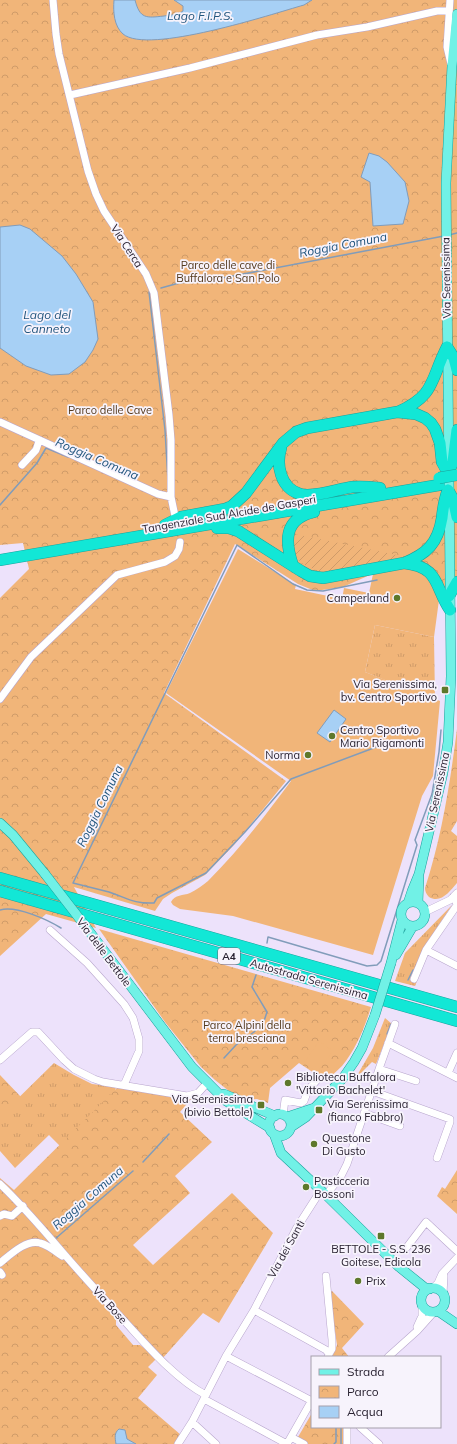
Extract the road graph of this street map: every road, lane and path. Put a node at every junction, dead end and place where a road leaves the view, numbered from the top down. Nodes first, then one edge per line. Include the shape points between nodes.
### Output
1 (54, 0) edge
2 (450, 0) edge
3 (453, 13) edge
4 (70, 95) junction
5 (447, 347) junction
6 (457, 370) edge
7 (397, 412) junction
8 (0, 422) edge
9 (457, 430) edge
10 (39, 441) junction
11 (283, 443) junction
12 (22, 465) dead end
13 (446, 480) edge
14 (457, 482) edge
15 (377, 492) junction
16 (171, 497) junction
17 (175, 516) dead end
18 (457, 517) edge
19 (163, 529) junction
20 (180, 542) dead end
21 (0, 554) edge
22 (0, 560) edge
23 (404, 563) junction
24 (293, 566) junction
25 (457, 582) edge
26 (450, 596) junction
27 (450, 610) junction
28 (0, 699) edge
29 (0, 823) edge
30 (419, 874) junction
31 (0, 878) edge
32 (0, 891) edge
33 (456, 894) edge
34 (408, 903) junction
35 (418, 903) junction
36 (425, 912) junction
37 (402, 920) junction
38 (413, 926) junction
39 (50, 930) dead end
40 (426, 950) junction
41 (391, 963) junction
42 (457, 966) edge
43 (414, 979) dead end
44 (457, 1008) edge
45 (457, 1021) edge
46 (395, 1024) dead end
47 (388, 1043) junction
48 (457, 1053) edge
49 (0, 1060) edge
50 (379, 1069) junction
51 (448, 1073) junction
52 (457, 1078) edge
53 (317, 1080) dead end
54 (416, 1081) dead end
55 (208, 1082) junction
56 (124, 1085) junction
57 (216, 1090) junction
58 (372, 1091) junction
59 (314, 1108) junction
60 (364, 1113) junction
61 (282, 1116) junction
62 (400, 1126) dead end
63 (291, 1127) junction
64 (272, 1131) junction
65 (284, 1136) junction
66 (287, 1158) junction
67 (437, 1158) dead end
68 (0, 1184) edge
69 (324, 1192) junction
70 (23, 1206) junction
71 (0, 1216) edge
72 (407, 1247) dead end
73 (457, 1251) edge
74 (457, 1258) edge
75 (0, 1263) edge
76 (75, 1266) junction
77 (398, 1266) junction
78 (445, 1272) junction
79 (326, 1276) dead end
80 (431, 1289) junction
81 (444, 1298) junction
82 (422, 1301) junction
83 (254, 1310) junction
84 (436, 1312) junction
85 (457, 1320) edge
86 (457, 1324) edge
87 (405, 1341) junction
88 (328, 1355) edge
89 (226, 1356) junction
90 (389, 1356) edge
91 (205, 1397) junction
92 (311, 1399) edge
93 (311, 1402) edge
94 (192, 1422) junction
95 (347, 1428) edge
96 (361, 1428) edge
97 (291, 1437) junction
98 (178, 1444) edge
99 (216, 1444) edge
100 (304, 1444) edge
101 (347, 1444) edge
102 (379, 1444) edge

1 - 4 street, Via Cerca via 59,54
2 - 3 street
3 - 4 street via 437,11 368,27 317,35 190,68
3 - 5 main road, Via Serenissima via 446,184
4 - 16 street, Via Cerca via 96,194 104,211 146,274 154,293 169,415
5 - 6 highway via 454,358
5 - 7 highway via 429,390 420,400
5 - 13 main road, Via Serenissima
7 - 11 highway via 307,428 296,432
7 - 13 highway via 416,414 431,423 440,443
8 - 10 street
9 - 13 highway via 453,462
10 - 12 street via 36,450
10 - 16 street via 158,494
11 - 15 highway via 278,457 280,473 287,485 296,492 309,495 365,486
11 - 19 highway via 246,493 232,506 181,517
13 - 14 highway, Tangenziale Sud Alcide de Gasperi
13 - 15 highway, Tangenziale Sud Alcide de Gasperi
13 - 18 highway
13 - 23 highway via 440,528 435,540 424,553
13 - 26 main road, Via Serenissima
15 - 19 highway, Tangenziale Sud Alcide de Gasperi
15 - 24 highway via 362,503 305,514 295,521 287,540
16 - 17 street, Via Cerca
19 - 21 highway, Tangenziale Sud Alcide de Gasperi
19 - 22 highway, Tangenziale Sud Alcide de Gasperi
19 - 24 highway via 177,534 229,528 248,536
20 - 28 street via 175,556 165,562 117,575 31,657
23 - 24 highway via 323,578 310,576
23 - 27 highway via 416,564 431,574
25 - 26 highway
26 - 27 main road, Via Serenissima
27 - 30 main road, Via Serenissima via 448,742
29 - 55 main road, Via delle Bettole, bridge via 13,834 192,1067
30 - 34 main road, Via Serenissima
30 - 35 main road, Via Serenissima
31 - 44 highway, Autostrada Serenissima / A4
32 - 45 highway, Autostrada Serenissima / A4
33 - 36 street via 450,900
33 - 40 street via 457,905
34 - 35 main road
34 - 37 main road, Via Serenissima via 402,910
35 - 36 main road
36 - 38 main road, Via Serenissima via 424,920
37 - 38 main road
37 - 41 main road, Via Serenissima
38 - 41 main road, Via Serenissima
39 - 56 street, Via delle Bettole via 87,964 134,1018 139,1051
40 - 42 street
40 - 43 street
41 - 59 main road, Via Serenissima, bridge via 370,1030 354,1062 334,1089
46 - 47 street, Via dei Santi
47 - 50 street, Via dei Santi
47 - 51 street
48 - 51 street
49 - 56 street via 32,1032 38,1032 74,1068 94,1079
50 - 54 street
50 - 58 street, Via dei Santi
51 - 52 street
53 - 61 street via 301,1103 285,1100
55 - 56 street via 198,1094 191,1096
55 - 57 main road, Via delle Bettole
57 - 61 main road, Via delle Bettole
57 - 64 main road, Via delle Bettole via 226,1101
58 - 60 street, Via dei Santi
58 - 67 street via 450,1119
59 - 61 main road, Via Serenissima
59 - 63 main road, Via Serenissima
60 - 62 street
60 - 69 street, Via dei Santi via 344,1172 336,1183
61 - 63 main road via 290,1122
61 - 64 main road via 270,1121
63 - 65 main road
64 - 65 main road
64 - 66 main road via 279,1149
65 - 66 main road
66 - 69 main road
68 - 70 street, Via Bose
69 - 77 main road
69 - 83 street, Via dei Santi via 296,1229
70 - 71 street via 12,1216
70 - 76 street, Via Bose
72 - 73 street via 426,1222
74 - 78 street
75 - 76 street via 27,1244 38,1242 50,1247
76 - 91 street, Via Bose via 148,1347
77 - 80 main road via 424,1287
77 - 82 main road via 415,1286
78 - 80 street
78 - 81 street
79 - 88 street via 332,1340 332,1349
80 - 81 main road via 439,1290
80 - 82 main road via 424,1292
81 - 84 main road via 441,1308
81 - 85 main road
82 - 84 main road via 427,1310
82 - 87 street via 420,1322
83 - 88 street via 326,1350
83 - 89 street, Via dei Santi
84 - 86 main road
84 - 87 street
87 - 90 street
89 - 91 street, Via dei Santi
89 - 92 street
91 - 94 street, Via dei Santi
91 - 97 street via 287,1444
93 - 97 street
94 - 98 street, Via dei Santi
94 - 99 street
95 - 101 street
96 - 102 street
97 - 100 street

